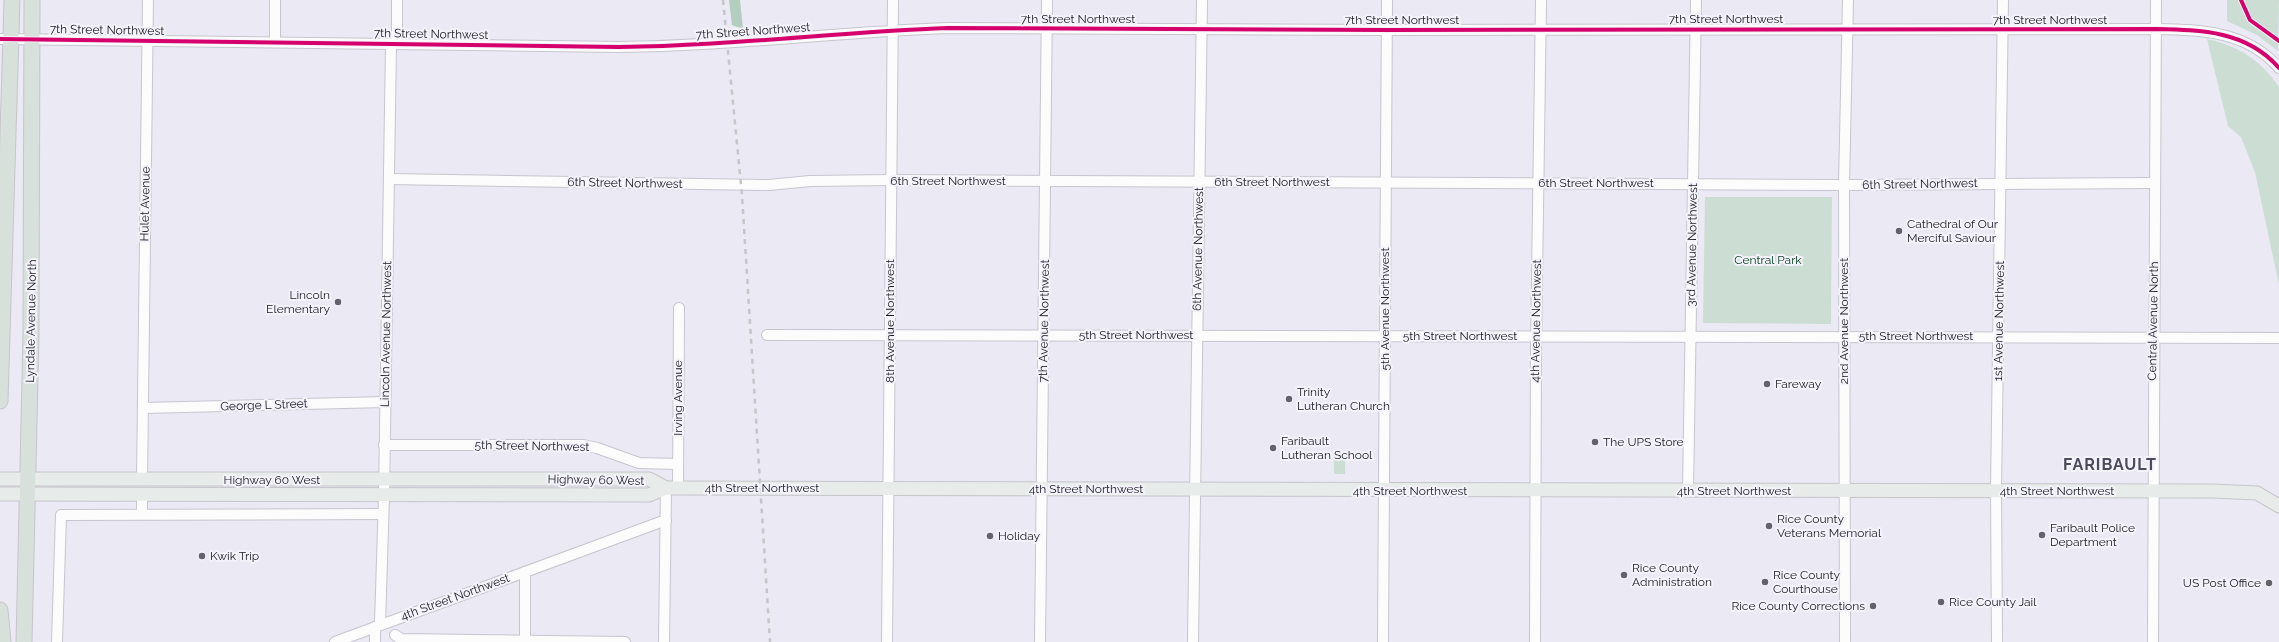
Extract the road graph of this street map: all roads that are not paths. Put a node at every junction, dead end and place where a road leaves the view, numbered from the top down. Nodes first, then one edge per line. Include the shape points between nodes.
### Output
1 (12, 0) edge
2 (32, 0) edge
3 (148, 0) edge
4 (275, 0) edge
5 (397, 0) edge
6 (893, 0) edge
7 (1048, 0) edge
8 (1202, 0) edge
9 (1387, 0) edge
10 (1541, 0) edge
11 (1696, 0) edge
12 (1848, 0) edge
13 (2002, 0) edge
14 (2156, 0) edge
15 (1047, 28) junction
16 (1848, 28) junction
17 (1541, 29) junction
18 (2156, 29) junction
19 (893, 30) junction
20 (1201, 30) junction
21 (1387, 30) junction
22 (1696, 30) junction
23 (2002, 30) junction
24 (6, 39) edge
25 (32, 39) junction
26 (147, 40) junction
27 (275, 42) junction
28 (394, 44) junction
29 (2279, 68) edge
30 (389, 179) junction
31 (891, 180) junction
32 (1046, 182) junction
33 (1199, 182) junction
34 (1385, 183) junction
35 (1538, 183) junction
36 (2000, 183) junction
37 (2156, 183) junction
38 (1692, 184) junction
39 (1844, 185) junction
40 (679, 308) dead end
41 (767, 334) dead end
42 (890, 335) junction
43 (1197, 335) junction
44 (1536, 335) junction
45 (1044, 336) junction
46 (1385, 336) junction
47 (1691, 336) junction
48 (1844, 336) junction
49 (1999, 337) junction
50 (2153, 338) junction
51 (2279, 338) edge
52 (0, 401) edge
53 (385, 402) junction
54 (143, 408) junction
55 (384, 445) junction
56 (678, 464) junction
57 (26, 478) junction
58 (0, 479) edge
59 (142, 480) junction
60 (384, 480) junction
61 (672, 488) junction
62 (889, 489) junction
63 (1042, 489) junction
64 (1195, 490) junction
65 (1688, 490) junction
66 (1996, 490) junction
67 (1384, 491) junction
68 (1536, 491) junction
69 (1844, 491) junction
70 (2153, 491) junction
71 (0, 494) edge
72 (26, 494) junction
73 (142, 495) junction
74 (384, 496) junction
75 (2279, 506) edge
76 (142, 514) junction
77 (383, 514) junction
78 (666, 520) junction
79 (526, 572) junction
80 (0, 610) edge
81 (378, 625) junction
82 (395, 635) dead end
83 (525, 641) edge
84 (3, 642) edge
85 (24, 642) edge
86 (57, 642) edge
87 (335, 642) edge
88 (375, 642) edge
89 (625, 642) edge
90 (664, 642) edge
91 (887, 642) edge
92 (1040, 642) edge
93 (1193, 642) edge
94 (1383, 642) edge
95 (1535, 642) edge
96 (1845, 642) edge
97 (1997, 642) edge
98 (2153, 642) edge

1 - 24 highway
2 - 25 highway, Lyndale Avenue North
3 - 26 street, Hulet Avenue
4 - 27 street
5 - 28 street, Lincoln Avenue Northwest
6 - 19 street, 8th Avenue Northwest
7 - 15 street, 7th Avenue Northwest
8 - 20 street, 6th Avenue Northwest
9 - 21 street, 5th Avenue Northwest
10 - 17 street, 4th Avenue Northwest
11 - 22 street, 3rd Avenue Northwest
12 - 16 street, 2nd Avenue Northwest
13 - 23 street, 1st Avenue Northwest
14 - 18 street, Central Avenue North
15 - 19 street, 7th Street Northwest
15 - 20 street, 7th Street Northwest
15 - 32 street, 7th Avenue Northwest
16 - 22 street, 7th Street Northwest
16 - 23 street, 7th Street Northwest
16 - 39 street, 2nd Avenue Northwest
17 - 21 street, 7th Street Northwest
17 - 22 street, 7th Street Northwest
17 - 35 street, 4th Avenue Northwest
18 - 23 street, 7th Street Northwest
18 - 29 street, 7th Street Northwest via 2210,31 2236,38 2262,52
18 - 37 street, Central Avenue North
19 - 28 street, 7th Street Northwest via 664,47
19 - 31 street, 8th Avenue Northwest
20 - 21 street, 7th Street Northwest
20 - 33 street, 6th Avenue Northwest
21 - 34 street, 5th Avenue Northwest
22 - 38 street, 3rd Avenue Northwest
23 - 36 street, 1st Avenue Northwest
24 - 25 street, 7th Street Northwest
24 - 52 highway
25 - 26 street, 7th Street Northwest
25 - 57 highway, Lyndale Avenue North via 31,334
26 - 27 street, 7th Street Northwest
26 - 54 street, Hulet Avenue
27 - 28 street, 7th Street Northwest
28 - 30 street, Lincoln Avenue Northwest
30 - 31 street, 6th Street Northwest via 769,185 810,181
30 - 53 street, Lincoln Avenue Northwest
31 - 32 street, 6th Street Northwest
31 - 42 street, 8th Avenue Northwest
32 - 33 street, 6th Street Northwest
32 - 45 street, 7th Avenue Northwest
33 - 34 street, 6th Street Northwest
33 - 43 street, 6th Avenue Northwest
34 - 35 street, 6th Street Northwest
34 - 46 street, 5th Avenue Northwest
35 - 38 street, 6th Street Northwest
35 - 44 street, 4th Avenue Northwest
36 - 37 street, 6th Street Northwest
36 - 39 street, 6th Street Northwest
36 - 49 street, 1st Avenue Northwest
37 - 50 street, Central Avenue North
38 - 39 street, 6th Street Northwest
38 - 47 street, 3rd Avenue Northwest
39 - 48 street, 2nd Avenue Northwest
40 - 56 street, Irving Avenue
41 - 42 street, 5th Street Northwest
42 - 45 street, 5th Street Northwest
42 - 62 street, 8th Avenue Northwest
43 - 45 street, 5th Street Northwest
43 - 46 street, 5th Street Northwest
43 - 64 street, 6th Avenue Northwest
44 - 46 street, 5th Street Northwest
44 - 47 street, 5th Street Northwest
44 - 68 street, 4th Avenue Northwest
45 - 63 street, 7th Avenue Northwest
46 - 67 street, 5th Avenue Northwest
47 - 48 street, 5th Street Northwest
47 - 65 street, 3rd Avenue Northwest
48 - 49 street, 5th Street Northwest
48 - 69 street, 2nd Avenue Northwest
49 - 50 street, 5th Street Northwest
49 - 66 street, 1st Avenue Northwest
50 - 51 street, 5th Street Northwest
50 - 70 street, Central Avenue North
53 - 54 street, George L Street
53 - 55 street, Lincoln Avenue Northwest
54 - 59 street, Hulet Avenue
55 - 56 street, 5th Street Northwest via 583,445 639,463
55 - 60 street, Lincoln Avenue Northwest
56 - 61 street, Irving Avenue
57 - 58 main road, Highway 60 West
57 - 59 main road, Highway 60 West
57 - 72 highway, Lyndale Avenue North
59 - 60 main road, Highway 60 West
60 - 61 main road, Highway 60 West via 649,479
60 - 74 street, Lincoln Avenue Northwest
61 - 62 main road, 4th Street Northwest
61 - 74 main road, Highway 60 West via 648,495
61 - 78 street, Irving Avenue
62 - 63 main road, 4th Street Northwest
62 - 91 street, 8th Avenue Northwest
63 - 64 main road, 4th Street Northwest
63 - 92 street, 7th Avenue Northwest
64 - 67 main road, 4th Street Northwest
64 - 93 street, 6th Avenue Northwest
65 - 68 main road, 4th Street Northwest
65 - 69 main road, 4th Street Northwest
66 - 69 main road, 4th Street Northwest
66 - 70 main road, 4th Street Northwest
66 - 97 street, 1st Avenue Northwest
67 - 68 main road, 4th Street Northwest
67 - 94 street, 5th Avenue Northwest
68 - 95 street, 4th Avenue Northwest
69 - 96 street, 2nd Avenue Northwest
70 - 75 main road, 4th Street Northwest via 2243,491 2257,494
70 - 98 street, Central Avenue North
71 - 72 main road, Highway 60 West
72 - 73 main road, Highway 60 West
72 - 85 highway, Lyndale Avenue North
73 - 74 main road, Highway 60 West
73 - 76 street
74 - 77 street, Lincoln Avenue Northwest
76 - 77 street
76 - 86 street via 61,515
77 - 81 street, Lincoln Avenue Northwest
78 - 79 street, 4th Street Northwest
78 - 90 street, Irving Avenue
79 - 81 street, 4th Street Northwest
79 - 83 street
80 - 84 highway
81 - 87 street, 4th Street Northwest
81 - 88 street, Lincoln Avenue Northwest
82 - 83 street via 401,638
83 - 89 street

